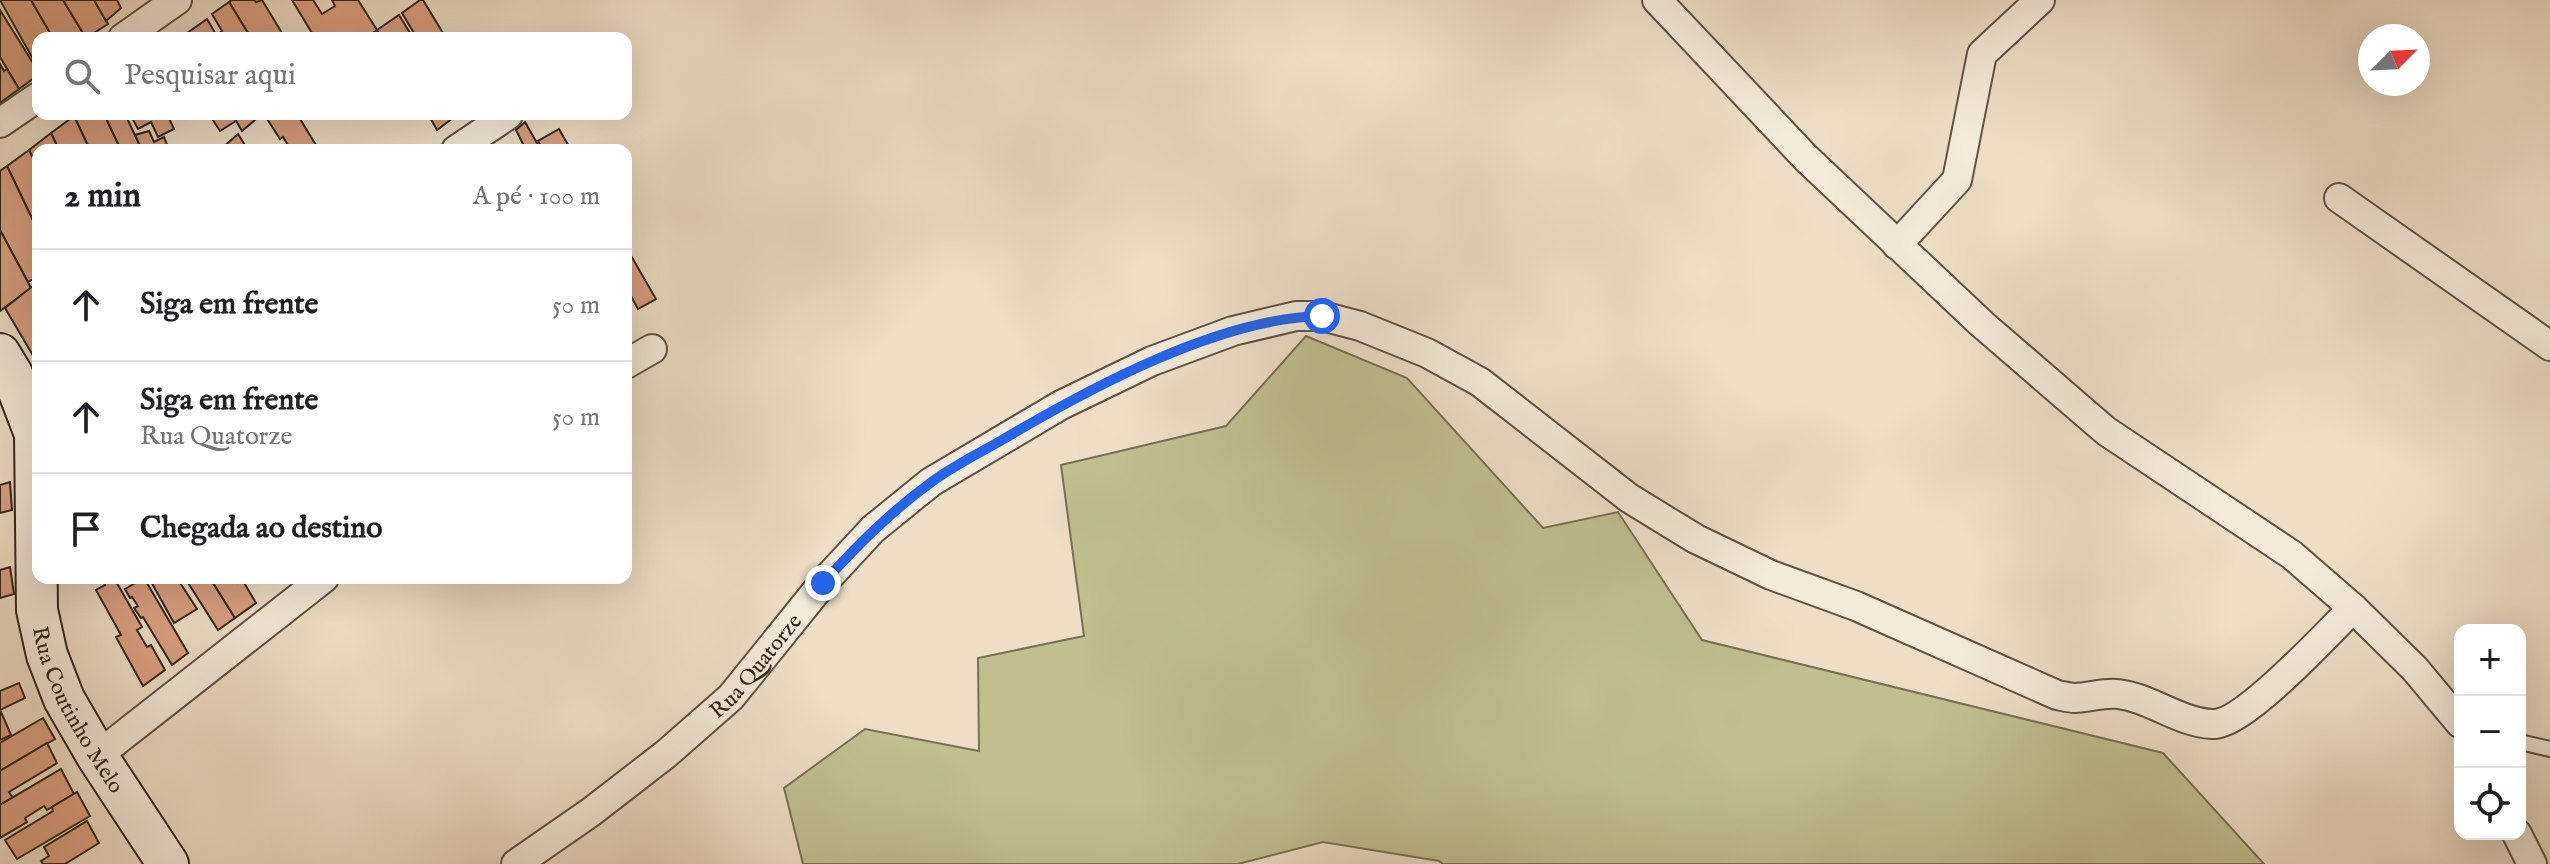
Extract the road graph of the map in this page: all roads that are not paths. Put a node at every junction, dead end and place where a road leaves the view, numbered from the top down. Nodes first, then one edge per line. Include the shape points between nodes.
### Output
1 (177, 0) edge
2 (1657, 0) edge
3 (2040, 0) edge
4 (132, 32) edge
5 (32, 101) edge
6 (501, 120) edge
7 (0, 123) edge
8 (465, 144) edge
9 (2339, 198) dead end
10 (1897, 245) junction
11 (2550, 346) edge
12 (652, 349) dead end
13 (0, 354) edge
14 (632, 361) edge
15 (32, 423) edge
16 (37, 584) edge
17 (316, 584) edge
18 (2353, 608) junction
19 (2454, 715) edge
20 (2526, 743) edge
21 (2550, 749) edge
22 (97, 756) junction
23 (2520, 840) edge
24 (168, 864) edge
25 (516, 864) edge
26 (2532, 864) edge

1 - 4 street
2 - 10 street via 1806,158
3 - 10 street via 1982,54 1957,180
5 - 7 street
6 - 8 street
9 - 11 street
10 - 18 street via 2106,431 2292,555
12 - 14 street
13 - 15 street, Rua Coutinho Melo
16 - 22 street, Rua Coutinho Melo via 47,655 64,699
17 - 22 street
18 - 19 street
18 - 25 street, Rua Quatorze via 2255,703 2215,725 2115,693 2057,695 1696,539 1629,498 1480,382 1427,353 1360,326 1322,316 1296,316 1233,331 1152,361 1061,405 931,482 873,529 731,697 654,764
20 - 21 lane
22 - 24 street, Rua Coutinho Melo
23 - 26 street

